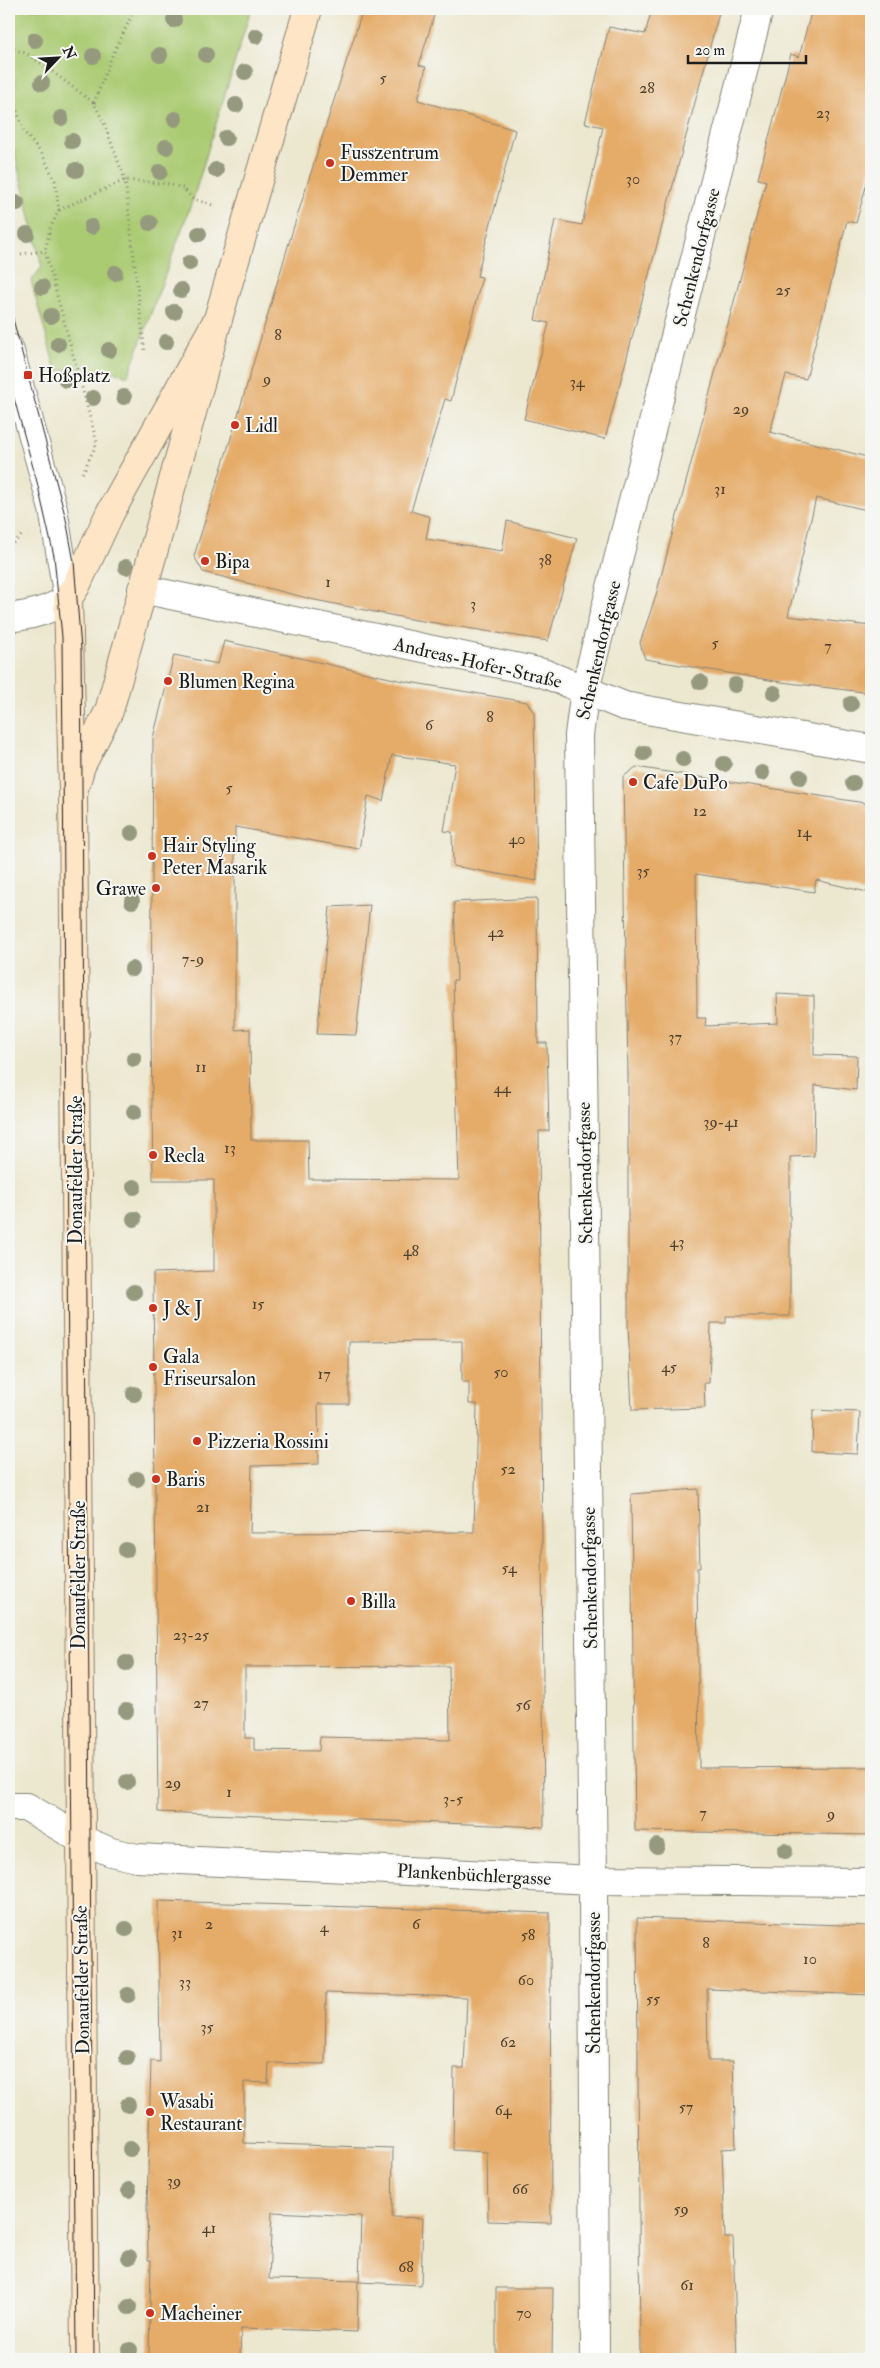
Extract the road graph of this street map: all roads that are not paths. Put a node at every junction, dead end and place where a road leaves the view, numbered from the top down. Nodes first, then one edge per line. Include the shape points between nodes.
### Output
1 (308, 9) edge
2 (760, 9) edge
3 (218, 319) junction
4 (9, 348) edge
5 (142, 589) junction
6 (68, 598) junction
7 (9, 617) edge
8 (585, 689) junction
9 (871, 749) edge
10 (73, 791) junction
11 (9, 1807) edge
12 (80, 1840) junction
13 (593, 1880) junction
14 (871, 1882) edge
15 (85, 2359) edge
16 (595, 2359) edge

1 - 3 main road
2 - 8 street, Schenkendorfgasse
3 - 5 main road
3 - 6 main road via 110,513
4 - 6 street via 53,509
5 - 8 street, Andreas-Hofer-Straße via 543,673
5 - 10 main road via 109,711 81,766
6 - 7 street via 52,607
6 - 10 main road
8 - 9 street, Andreas-Hofer-Straße via 624,706
8 - 13 street, Schenkendorfgasse via 579,735
10 - 12 main road, Donaufelder Straße
11 - 12 street, Plankenbüchlergasse via 28,1807
12 - 13 street, Plankenbüchlergasse via 137,1858
12 - 15 main road, Donaufelder Straße
13 - 14 street, Plankenbüchlergasse
13 - 16 street, Schenkendorfgasse

